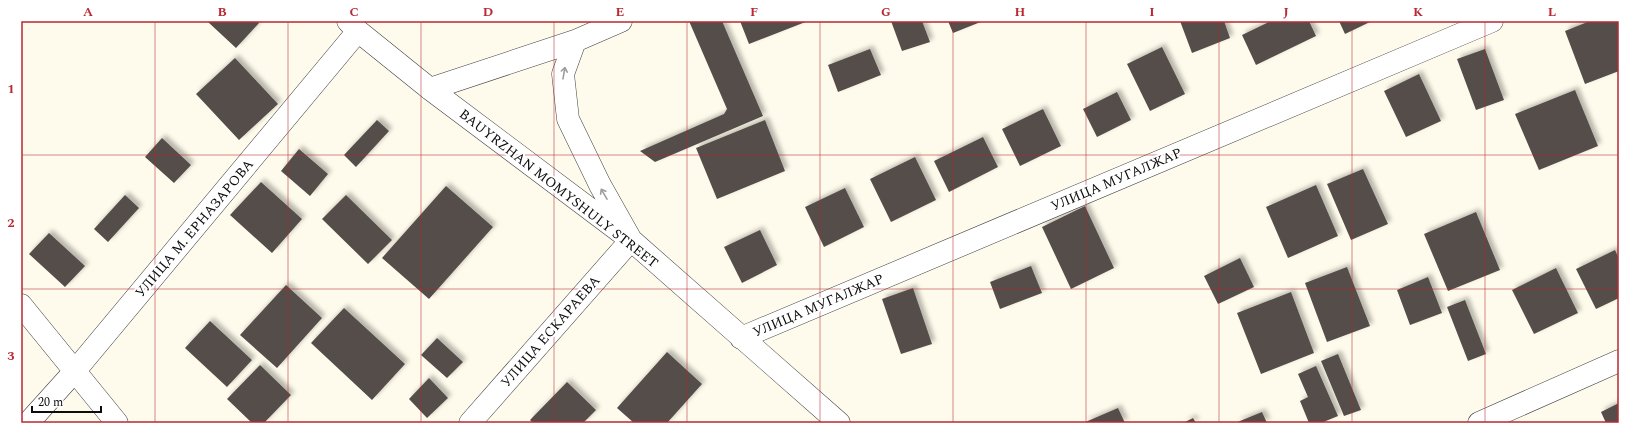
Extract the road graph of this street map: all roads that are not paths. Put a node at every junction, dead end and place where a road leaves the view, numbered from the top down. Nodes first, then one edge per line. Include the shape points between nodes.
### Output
1 (621, 21) edge
2 (1492, 21) edge
3 (353, 26) edge
4 (575, 41) junction
5 (430, 89) junction
6 (631, 240) junction
7 (21, 306) edge
8 (741, 338) junction
9 (1619, 360) edge
10 (74, 372) junction
11 (28, 423) edge
12 (116, 423) edge
13 (470, 423) edge
14 (839, 423) edge
15 (1479, 423) edge

1 - 4 street
2 - 8 street, УЛИЦА МУГАЛЖАР
3 - 5 street, BAUYRZHAN MOMYSHULY STREET
3 - 10 street, УЛИЦА М. ЕРНАЗАРОВА
4 - 5 street
6 -> 4 street via 600,186 568,119 562,74
5 - 6 street, BAUYRZHAN MOMYSHULY STREET
6 - 8 street, BAUYRZHAN MOMYSHULY STREET
6 - 13 street, УЛИЦА ЕСКАРАЕВА
7 - 10 street
8 - 14 street, BAUYRZHAN MOMYSHULY STREET
9 - 15 street
10 - 11 street, УЛИЦА М. ЕРНАЗАРОВА
10 - 12 street

